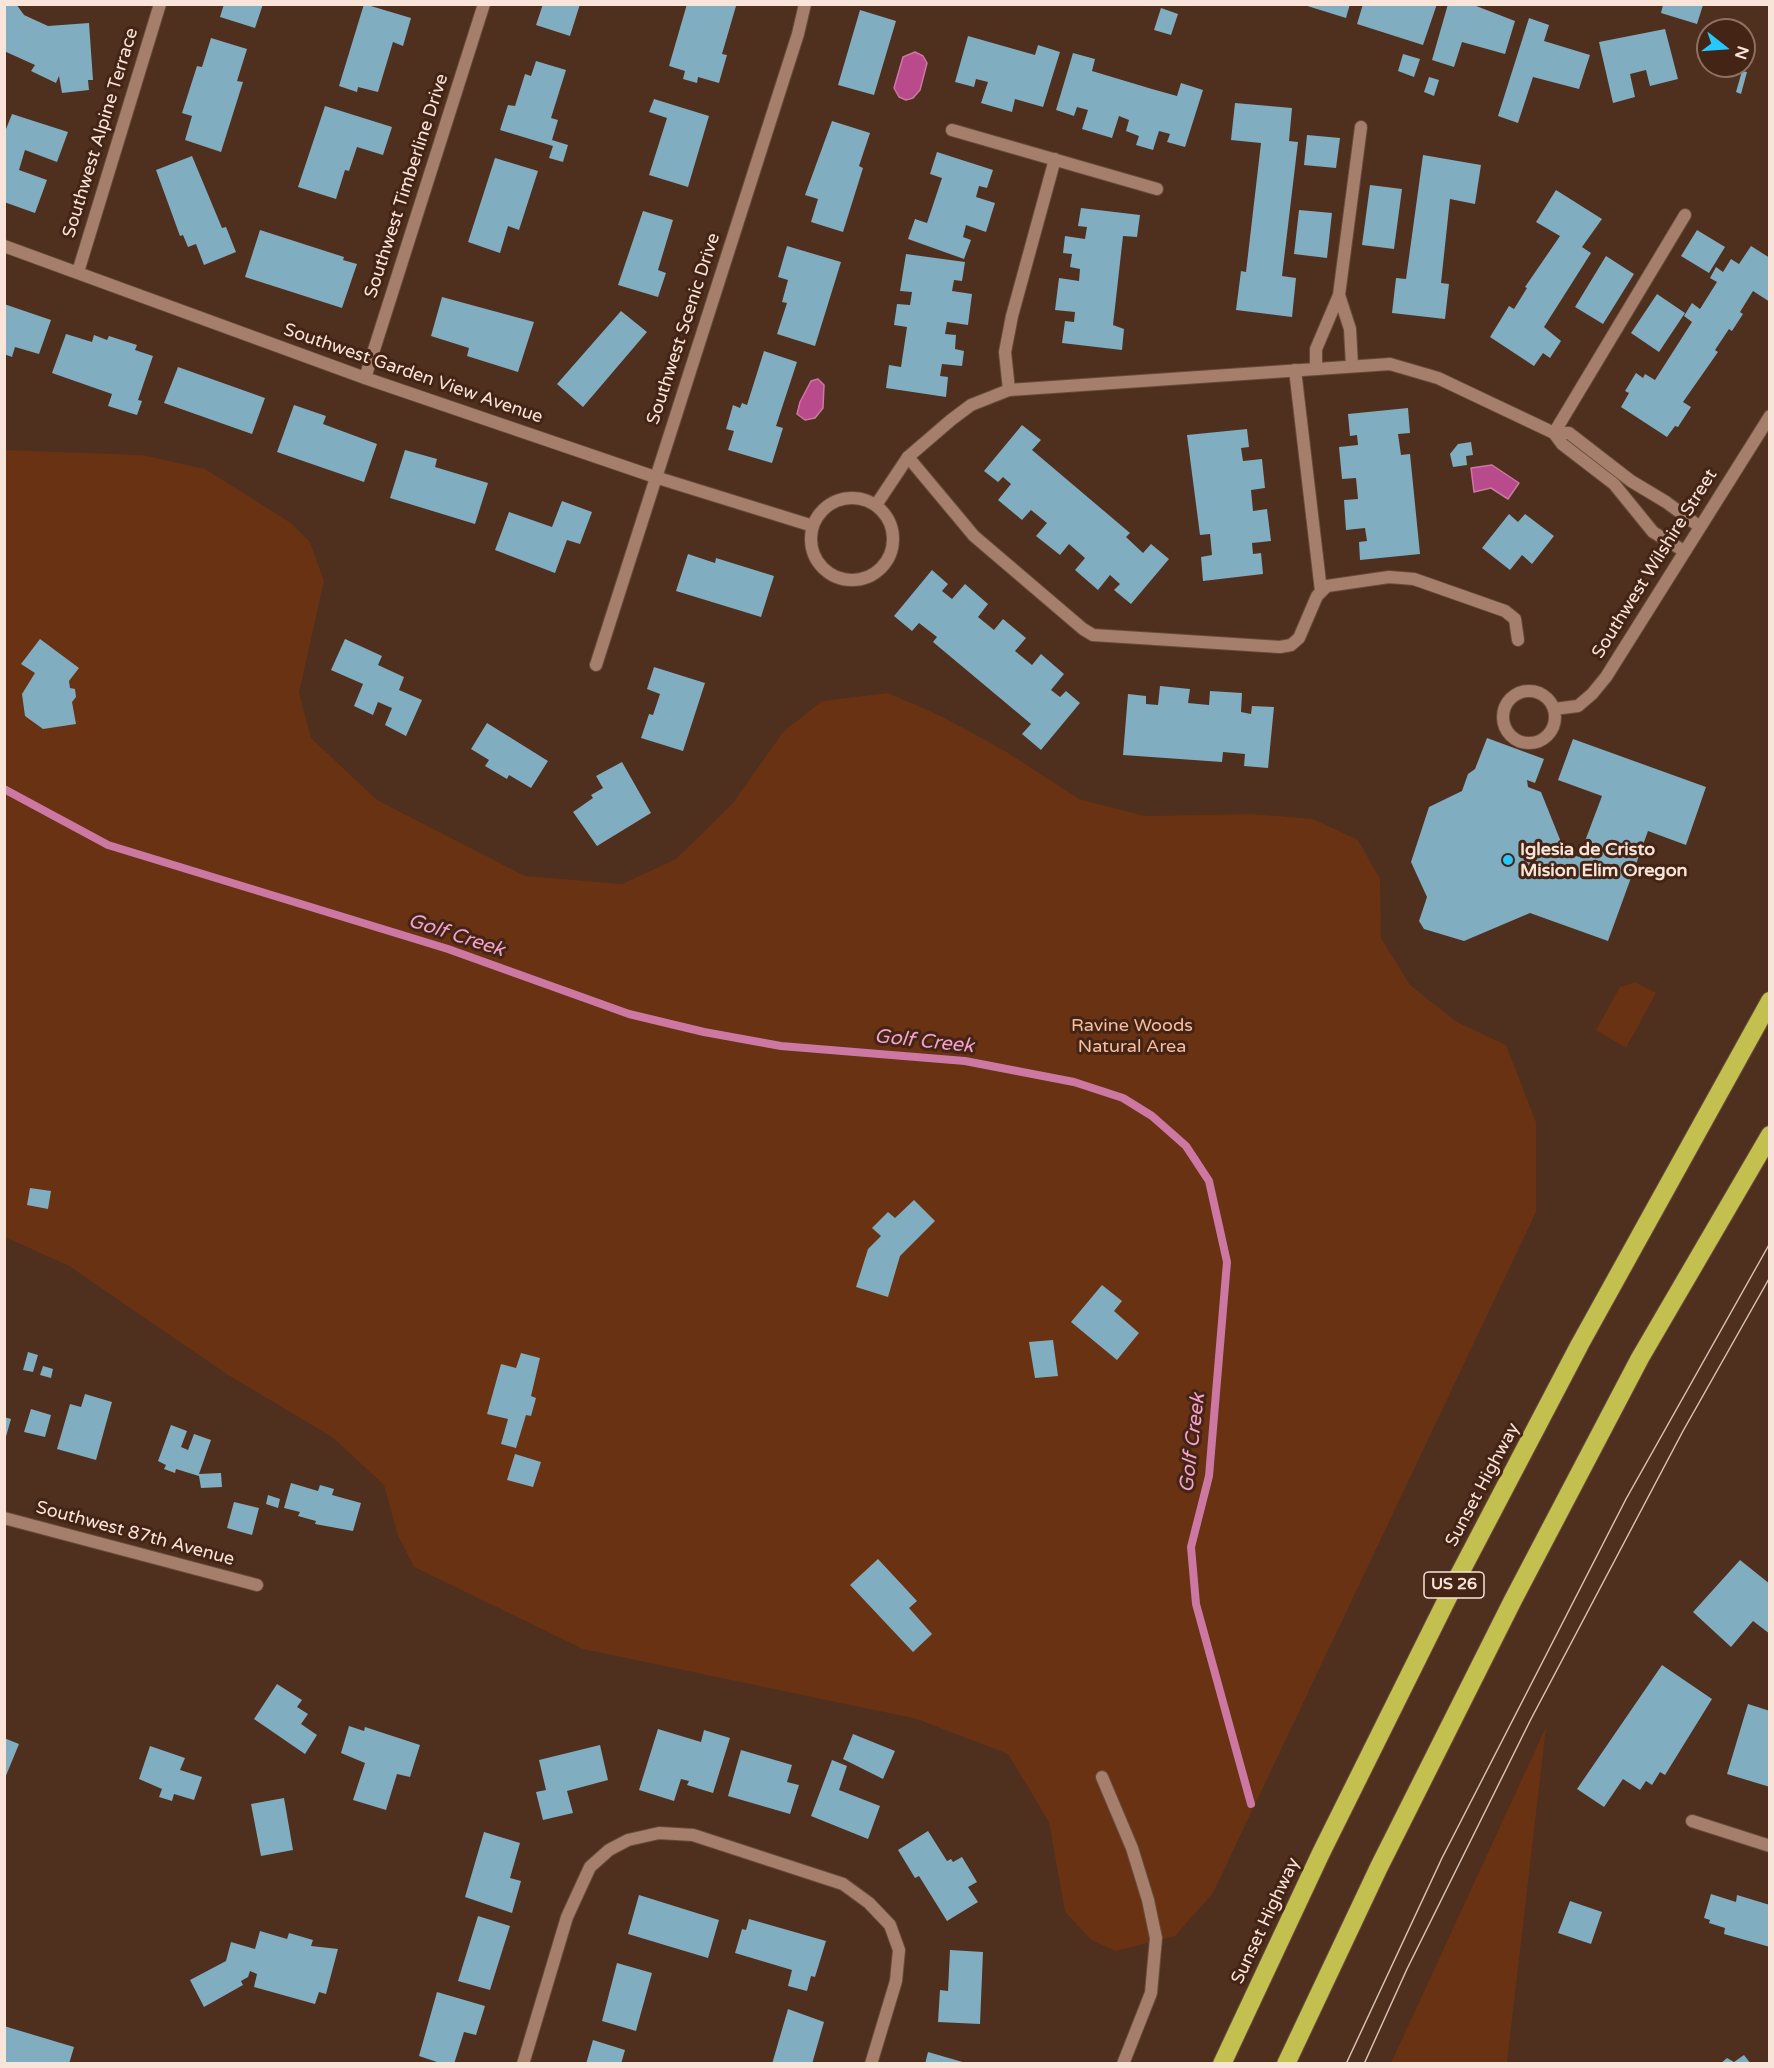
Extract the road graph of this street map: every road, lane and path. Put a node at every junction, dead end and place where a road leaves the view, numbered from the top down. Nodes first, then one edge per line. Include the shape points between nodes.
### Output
1 (159, 4) edge
2 (484, 4) edge
3 (805, 4) edge
4 (1361, 127) dead end
5 (952, 130) dead end
6 (1055, 159) junction
7 (1157, 189) dead end
8 (1685, 215) dead end
9 (4, 246) edge
10 (78, 272) junction
11 (1339, 295) junction
12 (1352, 366) junction
13 (1316, 368) junction
14 (1295, 370) junction
15 (365, 378) junction
16 (1009, 390) junction
17 (1770, 416) edge
18 (1554, 433) junction
19 (908, 457) junction
20 (655, 477) junction
21 (876, 505) junction
22 (813, 526) junction
23 (1700, 527) junction
24 (1684, 551) junction
25 (1321, 591) junction
26 (1518, 640) dead end
27 (596, 665) dead end
28 (1554, 709) junction
29 (1770, 1001) edge
30 (1770, 1135) edge
31 (4, 1518) edge
32 (257, 1585) dead end
33 (1102, 1777) dead end
34 (1692, 1821) dead end
35 (1770, 1846) edge
36 (523, 2064) edge
37 (871, 2064) edge
38 (1123, 2064) edge
39 (1222, 2064) edge
40 (1286, 2064) edge

1 - 10 street, Southwest Alpine Terrace
2 - 15 street, Southwest Timberline Drive
3 - 20 street, Southwest Scenic Drive
4 - 11 street
5 - 6 street
6 - 7 street
6 - 16 street via 1012,316 1005,352
8 - 18 street
9 - 10 street, Southwest Garden View Avenue
10 - 15 street, Southwest Garden View Avenue
11 - 12 street via 1350,329
11 - 13 street via 1316,349
12 - 13 street
12 - 18 street via 1390,364 1412,368
13 - 14 street
14 - 16 street
14 - 25 street
15 - 20 street, Southwest Garden View Avenue
16 - 19 street via 971,405
17 - 23 street, Southwest Wilshire Street
18 - 23 street via 1569,433 1630,481
18 - 24 street via 1562,444 1614,484 1653,532
19 - 21 street
19 - 25 street via 974,536 1094,635 1291,645 1299,638
20 - 22 street, Southwest Garden View Avenue
20 - 27 street, Southwest Scenic Drive
21 - 22 street via 863,499 836,501 824,508
21 - 22 street via 892,526 894,540 885,565 862,580 835,578 824,570 811,546
23 - 24 street, Southwest Wilshire Street
24 - 28 street, Southwest Wilshire Street via 1592,694 1578,706
25 - 26 street via 1327,586 1389,576 1414,579 1505,611 1515,619
28 - 28 street via 1546,696 1537,692 1518,693 1505,707 1505,728 1511,737 1532,744 1542,740 1555,724
29 - 39 highway, Sunset Highway / US 26 via 1586,1334 1459,1575
30 - 40 highway, US 26 via 1640,1358 1513,1600 1378,1867
31 - 32 street, Southwest 87th Avenue
33 - 38 street via 1132,1848 1155,1938 1151,1993
34 - 35 street
36 - 37 street via 567,1917 590,1867 628,1840 659,1833 693,1835 843,1884 890,1925 899,1950 896,1981

